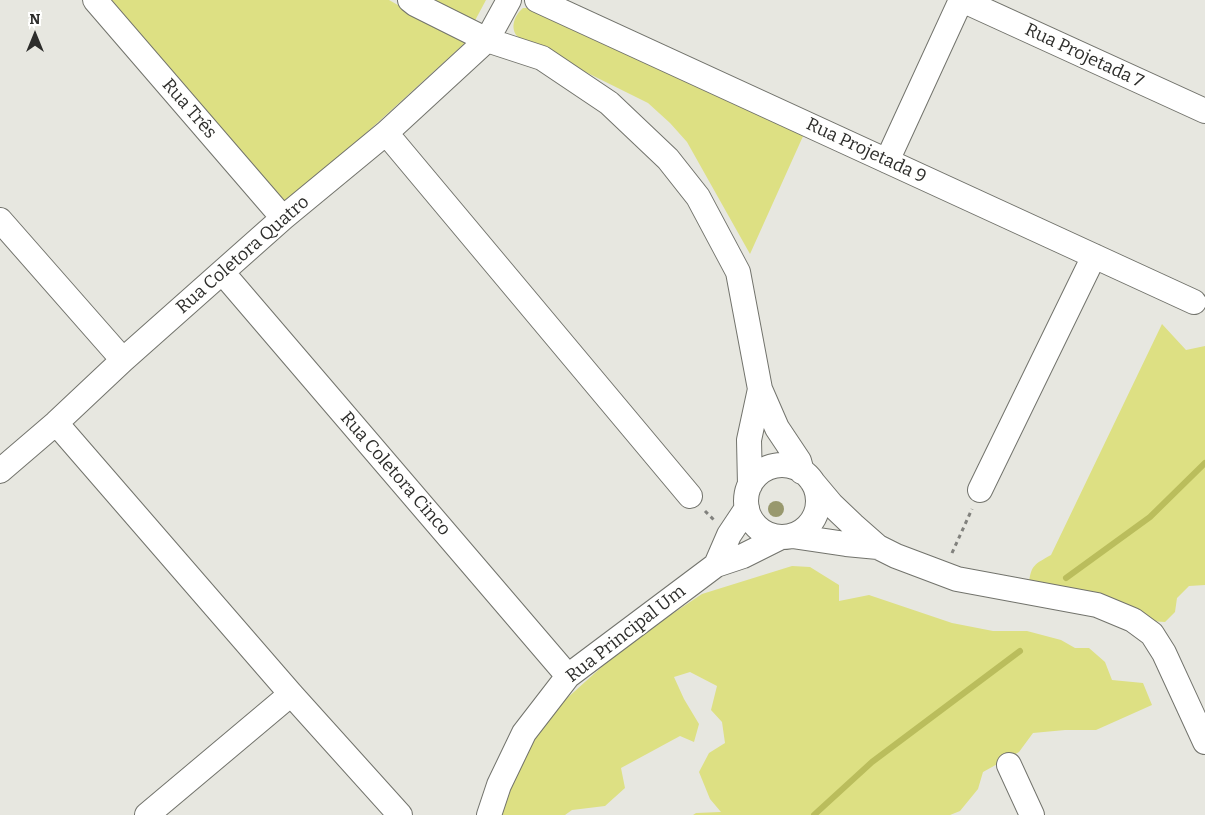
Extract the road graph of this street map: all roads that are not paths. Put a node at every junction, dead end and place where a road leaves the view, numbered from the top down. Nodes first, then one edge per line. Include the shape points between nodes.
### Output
1 (95, 0) edge
2 (410, 0) edge
3 (509, 0) edge
4 (537, 0) edge
5 (962, 0) edge
6 (487, 40) junction
7 (1205, 112) edge
8 (386, 133) junction
9 (887, 161) junction
10 (283, 218) junction
11 (0, 220) edge
12 (1094, 256) junction
13 (222, 272) junction
14 (1194, 302) dead end
15 (123, 360) junction
16 (760, 389) junction
17 (56, 423) junction
18 (0, 471) edge
19 (807, 476) junction
20 (750, 485) junction
21 (980, 490) road end
22 (690, 496) road end
23 (747, 508) junction
24 (786, 536) junction
25 (878, 547) junction
26 (716, 565) junction
27 (568, 676) junction
28 (291, 694) junction
29 (1205, 742) edge
30 (1009, 765) dead end
31 (147, 815) edge
32 (400, 815) edge
33 (489, 815) edge
34 (1032, 815) edge

1 - 10 street, Rua Três
2 - 6 street
3 - 6 street, Rua Coletora Quatro
4 - 9 street, Rua Projetada 9
5 - 7 street, Rua Projetada 7
5 - 9 street
6 - 8 street, Rua Coletora Quatro
6 - 16 street via 542,58 609,103 668,159 698,197 738,272
8 - 10 street, Rua Coletora Quatro
8 - 22 street
9 - 12 street, Rua Projetada 9
10 - 13 street, Rua Coletora Quatro
11 - 15 street
12 - 14 street, Rua Projetada 9
12 - 21 street
13 - 15 street, Rua Coletora Quatro
13 - 27 street, Rua Coletora Cinco
15 - 17 street, Rua Coletora Quatro
16 - 19 street via 778,428
16 - 20 street via 749,440
17 - 18 street, Rua Coletora Quatro
17 - 28 street
19 - 20 street via 792,466 780,465 767,468
19 - 24 street via 816,490 816,512 802,530
19 - 25 street via 832,505
20 - 23 street via 746,496
23 - 24 street via 759,529 770,535
23 - 26 street via 728,535
24 - 25 street
24 - 26 street, Rua Principal Um
25 - 29 street via 957,579 1097,605 1133,620 1152,634 1160,647
26 - 27 street, Rua Principal Um
27 - 33 street, Rua Principal Um via 524,733 499,785
28 - 31 street
28 - 32 street
30 - 34 street

